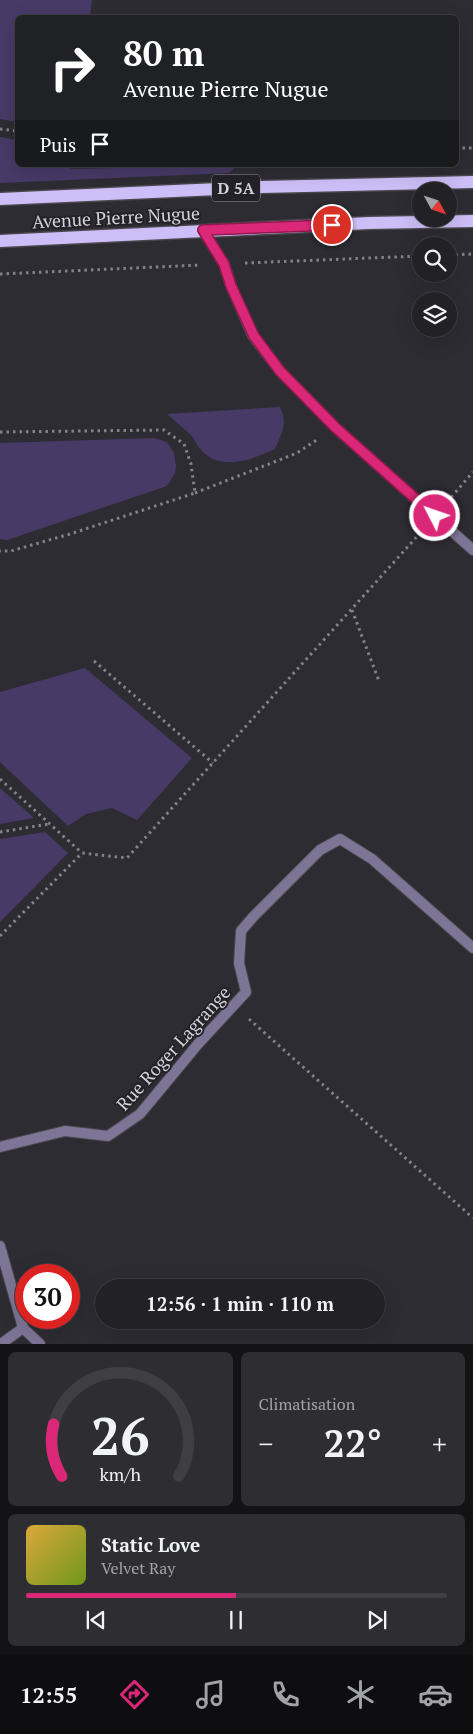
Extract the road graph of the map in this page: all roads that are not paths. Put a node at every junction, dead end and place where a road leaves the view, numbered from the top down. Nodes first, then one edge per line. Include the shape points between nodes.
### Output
1 (473, 182) edge
2 (0, 199) edge
3 (473, 221) edge
4 (203, 230) junction
5 (0, 241) edge
6 (473, 550) edge
7 (473, 948) edge
8 (0, 1148) edge
9 (0, 1246) edge
10 (15, 1299) edge
11 (22, 1329) edge
12 (24, 1329) edge
13 (0, 1344) edge
14 (40, 1344) edge

1 - 2 main road, Avenue Pierre Nugue / D 5A via 262,187
3 - 4 main road, Avenue Pierre Nugue
4 - 5 main road, Avenue Pierre Nugue
4 - 6 street via 224,264 254,336 286,377 336,428
7 - 8 street, Rue Roger Lagrange via 372,859 340,839 320,850 241,931 239,963 246,992 140,1114 108,1136 65,1131
9 - 10 street
11 - 13 street
12 - 14 street

